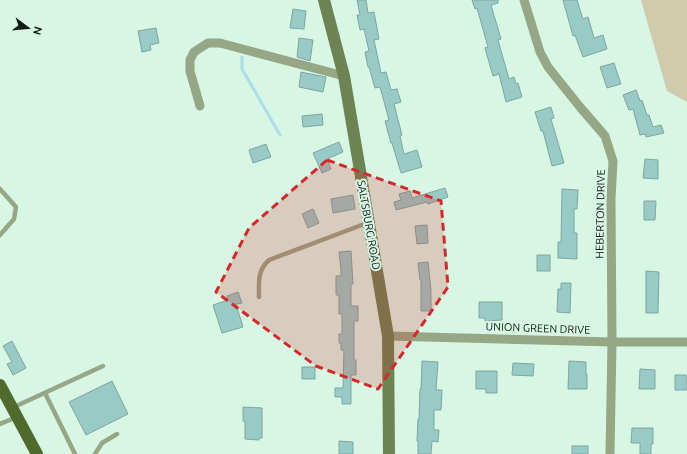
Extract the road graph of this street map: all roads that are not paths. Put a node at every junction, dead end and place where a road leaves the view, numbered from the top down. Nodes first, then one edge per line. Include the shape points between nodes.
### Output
1 (324, 0) edge
2 (524, 0) edge
3 (344, 76) junction
4 (200, 106) dead end
5 (0, 189) edge
6 (369, 222) junction
7 (0, 235) edge
8 (259, 297) dead end
9 (388, 336) junction
10 (612, 342) junction
11 (687, 342) edge
12 (103, 366) dead end
13 (0, 385) edge
14 (45, 393) junction
15 (15, 413) junction
16 (0, 424) edge
17 (117, 434) dead end
18 (37, 454) edge
19 (75, 454) edge
20 (95, 454) edge
21 (389, 454) edge
22 (610, 454) edge

1 - 3 main road, SALTSBURG ROAD
2 - 10 street, HEBERTON DRIVE via 540,52 548,67 605,136 613,162
3 - 4 street via 220,43 208,44 194,52 190,60 190,71
3 - 6 main road, SALTSBURG ROAD
5 - 7 lane via 16,207 14,218
6 - 8 lane via 268,260 259,275
6 - 9 main road, SALTSBURG ROAD
9 - 10 street, UNION GREEN DRIVE
9 - 21 main road, SALTSBURG ROAD
10 - 11 street, UNION GREEN DRIVE
10 - 22 street, HEBERTON DRIVE
12 - 14 lane
13 - 15 main road
14 - 15 lane
14 - 19 lane
15 - 16 lane
15 - 18 main road
17 - 20 lane via 102,443

